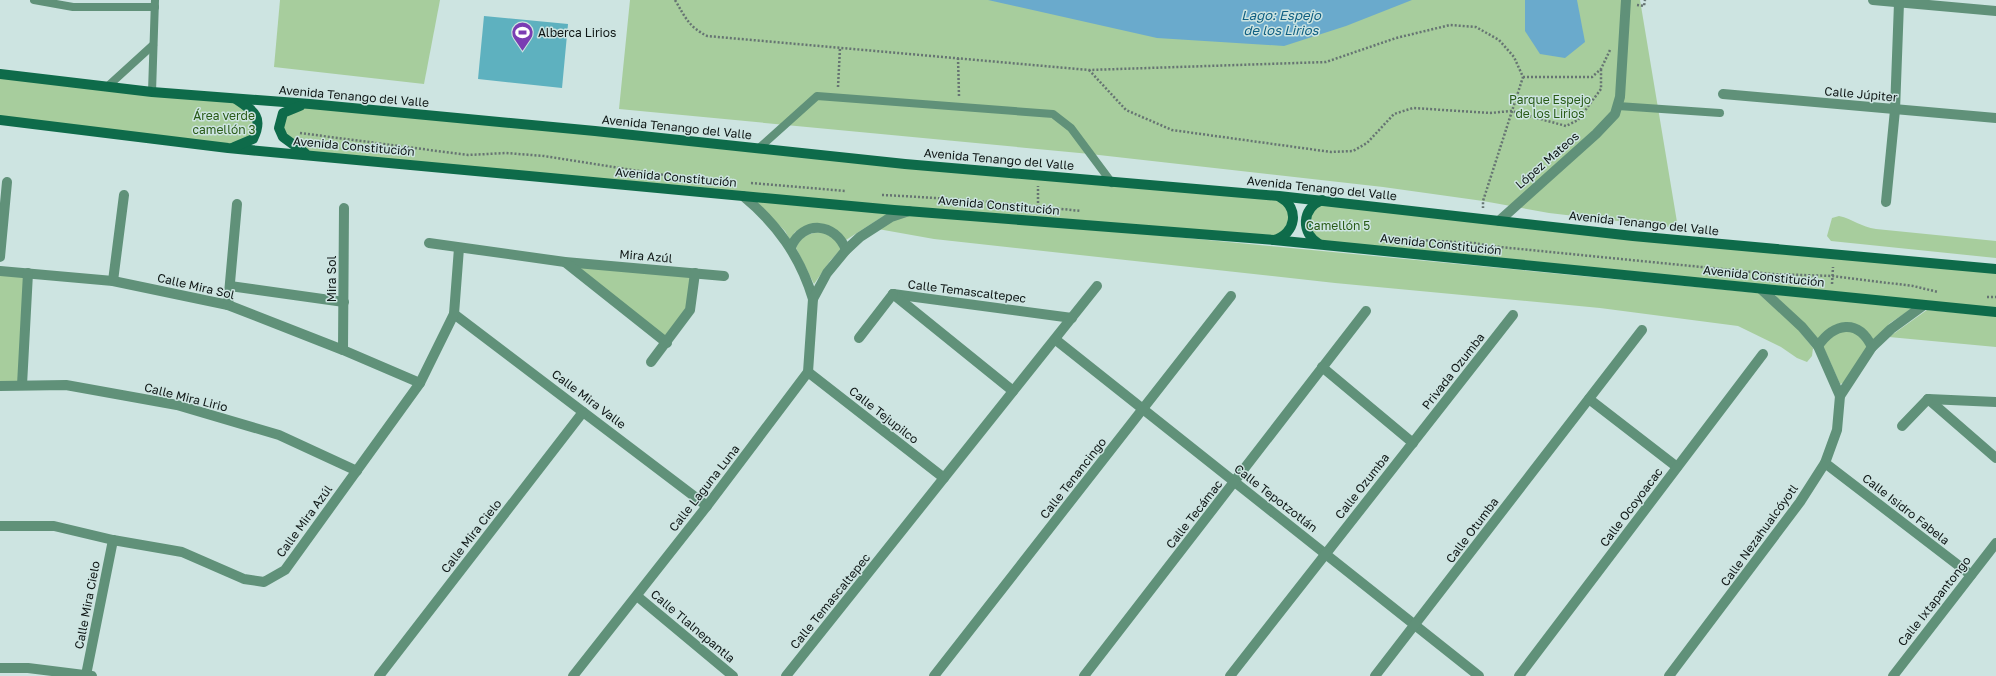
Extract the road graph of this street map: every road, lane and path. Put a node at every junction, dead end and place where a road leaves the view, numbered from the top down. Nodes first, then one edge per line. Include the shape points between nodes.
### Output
1 (34, 0) edge
2 (675, 0) edge
3 (1626, 0) edge
4 (1873, 0) edge
5 (1900, 3) junction
6 (155, 4) edge
7 (1996, 11) edge
8 (153, 45) junction
9 (1612, 45) dead end
10 (840, 48) junction
11 (958, 58) junction
12 (1601, 69) junction
13 (1089, 70) junction
14 (0, 74) edge
15 (1523, 77) junction
16 (108, 86) junction
17 (152, 92) junction
18 (1723, 94) dead end
19 (235, 98) junction
20 (838, 99) junction
21 (310, 104) junction
22 (1618, 106) junction
23 (959, 107) junction
24 (1895, 110) junction
25 (1511, 111) junction
26 (1720, 113) dead end
27 (1996, 118) edge
28 (0, 120) edge
29 (280, 131) junction
30 (228, 148) junction
31 (759, 148) junction
32 (307, 155) junction
33 (669, 175) dead end
34 (1038, 176) junction
35 (7, 182) dead end
36 (747, 182) dead end
37 (1112, 183) junction
38 (851, 192) dead end
39 (124, 195) dead end
40 (881, 195) dead end
41 (742, 196) junction
42 (1280, 196) junction
43 (1322, 200) junction
44 (1886, 202) dead end
45 (236, 204) dead end
46 (1038, 206) junction
47 (344, 208) dead end
48 (908, 211) junction
49 (1082, 211) dead end
50 (1482, 220) junction
51 (1499, 220) junction
52 (1037, 221) junction
53 (1397, 238) dead end
54 (1274, 240) junction
55 (429, 243) dead end
56 (1319, 244) junction
57 (791, 247) junction
58 (459, 248) junction
59 (846, 250) junction
60 (1835, 254) junction
61 (0, 257) edge
62 (565, 262) junction
63 (1996, 269) edge
64 (0, 271) edge
65 (28, 273) junction
66 (695, 273) junction
67 (724, 276) dead end
68 (1832, 276) junction
69 (113, 281) junction
70 (230, 286) junction
71 (1097, 286) dead end
72 (1761, 289) junction
73 (893, 294) junction
74 (1945, 294) dead end
75 (1231, 296) dead end
76 (1830, 296) junction
77 (1996, 296) edge
78 (1985, 297) dead end
79 (813, 299) junction
80 (344, 302) junction
81 (228, 305) junction
82 (1924, 305) junction
83 (1366, 311) dead end
84 (1996, 312) edge
85 (454, 314) junction
86 (1513, 315) dead end
87 (1072, 318) junction
88 (1642, 330) dead end
89 (859, 338) dead end
90 (1056, 340) junction
91 (666, 343) junction
92 (1818, 346) junction
93 (1872, 347) junction
94 (343, 350) junction
95 (1763, 354) dead end
96 (651, 362) dead end
97 (1322, 367) junction
98 (808, 372) junction
99 (420, 383) junction
100 (22, 385) junction
101 (0, 386) edge
102 (1013, 392) junction
103 (1840, 396) junction
104 (1588, 399) junction
105 (1928, 399) junction
106 (1996, 402) edge
107 (1143, 409) junction
108 (583, 412) junction
109 (1902, 426) dead end
110 (1413, 443) junction
111 (1996, 458) edge
112 (1825, 463) junction
113 (1677, 467) junction
114 (357, 471) junction
115 (944, 478) junction
116 (1235, 482) junction
117 (707, 506) junction
118 (0, 526) edge
119 (113, 540) junction
120 (1996, 543) edge
121 (1326, 554) junction
122 (1971, 575) junction
123 (637, 596) junction
124 (1415, 625) junction
125 (0, 668) edge
126 (89, 675) edge
127 (729, 675) edge
128 (379, 676) edge
129 (573, 676) edge
130 (786, 676) edge
131 (934, 676) edge
132 (1084, 676) edge
133 (1230, 676) edge
134 (1375, 676) edge
135 (1479, 676) edge
136 (1519, 676) edge
137 (1669, 676) edge
138 (1893, 676) edge

1 - 6 lane via 73,7
2 - 10 path via 686,20 695,30 707,36
3 - 22 street, López Mateos
4 - 5 street
5 - 7 street
5 - 24 street
6 - 8 lane
8 - 16 lane
8 - 17 lane
9 - 12 path
10 - 11 path
10 - 20 path
11 - 13 path
11 - 23 path
12 - 15 path via 1592,77
12 - 25 path via 1601,89 1578,120 1566,126
13 - 15 path via 1326,62 1396,38 1450,25 1476,27 1499,40 1514,57
13 - 25 path via 1126,110 1172,130 1331,152 1353,151 1368,143 1394,114 1412,108 1490,113
14 - 16 main road, Avenida Tenango del Valle
15 - 25 path
16 - 17 main road, Avenida Tenango del Valle
17 - 19 main road, Avenida Tenango del Valle
18 - 24 street, Calle Júpiter
19 - 21 main road, Avenida Tenango del Valle
19 - 30 main road via 248,106 257,116 258,128 253,139
20 - 23 lane
20 - 31 lane via 817,96
21 - 29 main road via 283,113 280,118
21 - 31 main road, Avenida Tenango del Valle
22 - 26 lane
22 - 51 street, López Mateos via 1615,114 1596,134
23 - 37 lane via 1053,114 1071,128
24 - 27 street, Calle Júpiter
24 - 44 street
25 - 50 path via 1483,201
28 - 30 main road, Avenida Constitución
29 - 32 main road via 283,137
29 - 33 path via 468,155 506,153 544,156
30 - 32 main road, Avenida Constitución
31 - 34 main road, Avenida Tenango del Valle
32 - 41 main road, Avenida Constitución
34 - 37 main road, Avenida Tenango del Valle
34 - 46 path
35 - 61 street
36 - 38 path
37 - 42 main road, Avenida Tenango del Valle
39 - 69 street
40 - 46 path via 981,200 1006,205
41 - 48 main road, Avenida Constitución
41 - 57 street via 769,219
42 - 43 main road, Avenida Tenango del Valle
42 - 54 main road via 1289,204 1293,222 1286,234
43 - 50 main road, Avenida Tenango del Valle
43 - 56 main road via 1312,206 1305,222 1308,235
45 - 70 street
46 - 49 path
46 - 52 path
47 - 80 street, Mira Sol
48 - 52 main road, Avenida Constitución
48 - 59 street via 875,226
50 - 51 main road, Avenida Tenango del Valle
51 - 60 main road, Avenida Tenango del Valle via 1633,236
52 - 54 main road, Avenida Constitución
53 - 68 path via 1474,243 1772,274
54 - 56 main road, Avenida Constitución
55 - 58 street, Mira Azúl
56 - 72 main road, Avenida Constitución
57 - 59 street via 799,235 819,228 833,232 843,242
57 - 79 street via 808,281
58 - 62 street, Mira Azúl
58 - 85 street, Calle Mira Azúl
59 - 79 street via 827,273
60 - 63 main road, Avenida Tenango del Valle
60 - 68 path
62 - 66 street, Mira Azúl
62 - 91 street
64 - 65 street, Calle Mira Sol
65 - 69 street, Calle Mira Sol
65 - 100 street
66 - 67 street, Mira Azúl
66 - 91 street via 690,310
68 - 74 path via 1913,286
68 - 76 path
69 - 81 street, Calle Mira Sol
70 - 80 street
70 - 81 street
71 - 87 street
72 - 76 main road, Avenida Constitución
72 - 92 street, Calle Nezahualcóyotl via 1802,327
73 - 87 street, Calle Temascaltepec
73 - 89 street
73 - 102 street, Calle Temascaltepec
75 - 107 street, Calle Tenancingo
76 - 82 main road, Avenida Constitución
77 - 78 path
79 - 98 street
80 - 94 street, Mira Sol
81 - 94 street, Calle Mira Sol
82 - 84 main road, Avenida Constitución
82 - 93 street, Calle Nezahualcóyotl via 1891,328
83 - 97 street, Calle Tecámac
85 - 99 street, Calle Mira Azúl
85 - 108 street, Calle Mira Valle
86 - 110 street, Privada Ozumba
87 - 90 street, Calle Temascaltepec
88 - 104 street, Calle Otumba
90 - 102 street, Calle Temascaltepec
90 - 107 street, Calle Tepotzotlán
91 - 96 street
92 - 93 street via 1825,336 1838,327 1854,328 1868,339
92 - 103 street, Calle Nezahualcóyotl
93 - 103 street, Calle Nezahualcóyotl
94 - 99 street, Calle Mira Sol
95 - 113 street, Calle Ocoyoacac
97 - 110 street
97 - 116 street, Calle Tecámac
98 - 115 street, Calle Tejupilco
98 - 117 street, Calle Laguna Luna
99 - 114 street, Calle Mira Azúl
100 - 101 street, Calle Mira Lirio
100 - 114 street, Calle Mira Lirio via 66,385 177,405 279,435
102 - 115 street, Calle Temascaltepec
103 - 112 street, Calle Nezahualcóyotl via 1837,430
104 - 113 street
104 - 124 street, Calle Otumba
105 - 106 street
105 - 109 street
105 - 111 street
107 - 116 street, Calle Tepotzotlán
107 - 131 street, Calle Tenancingo
108 - 117 street, Calle Mira Valle
108 - 128 street, Calle Mira Cielo
110 - 121 street, Calle Ozumba
112 - 122 street, Calle Isidro Fabela
112 - 137 street, Calle Nezahualcóyotl via 1800,502
113 - 136 street, Calle Ocoyoacac
114 - 119 street, Calle Mira Azúl via 284,570 264,582 244,579 182,552
115 - 130 street, Calle Temascaltepec
116 - 121 street, Calle Tepotzotlán
116 - 132 street, Calle Tecámac
117 - 123 street, Calle Laguna Luna
118 - 119 street, Calle Mira Azúl via 54,526
119 - 126 street, Calle Mira Cielo
120 - 122 street, Calle Ixtapantongo
121 - 124 street, Calle Tepotzotlán
121 - 133 street, Calle Ozumba
122 - 138 street, Calle Ixtapantongo
123 - 127 street, Calle Tlalnepantla
123 - 129 street, Calle Laguna Luna
124 - 134 street, Calle Otumba
124 - 135 street, Calle Tepotzotlán
125 - 126 street via 28,668

